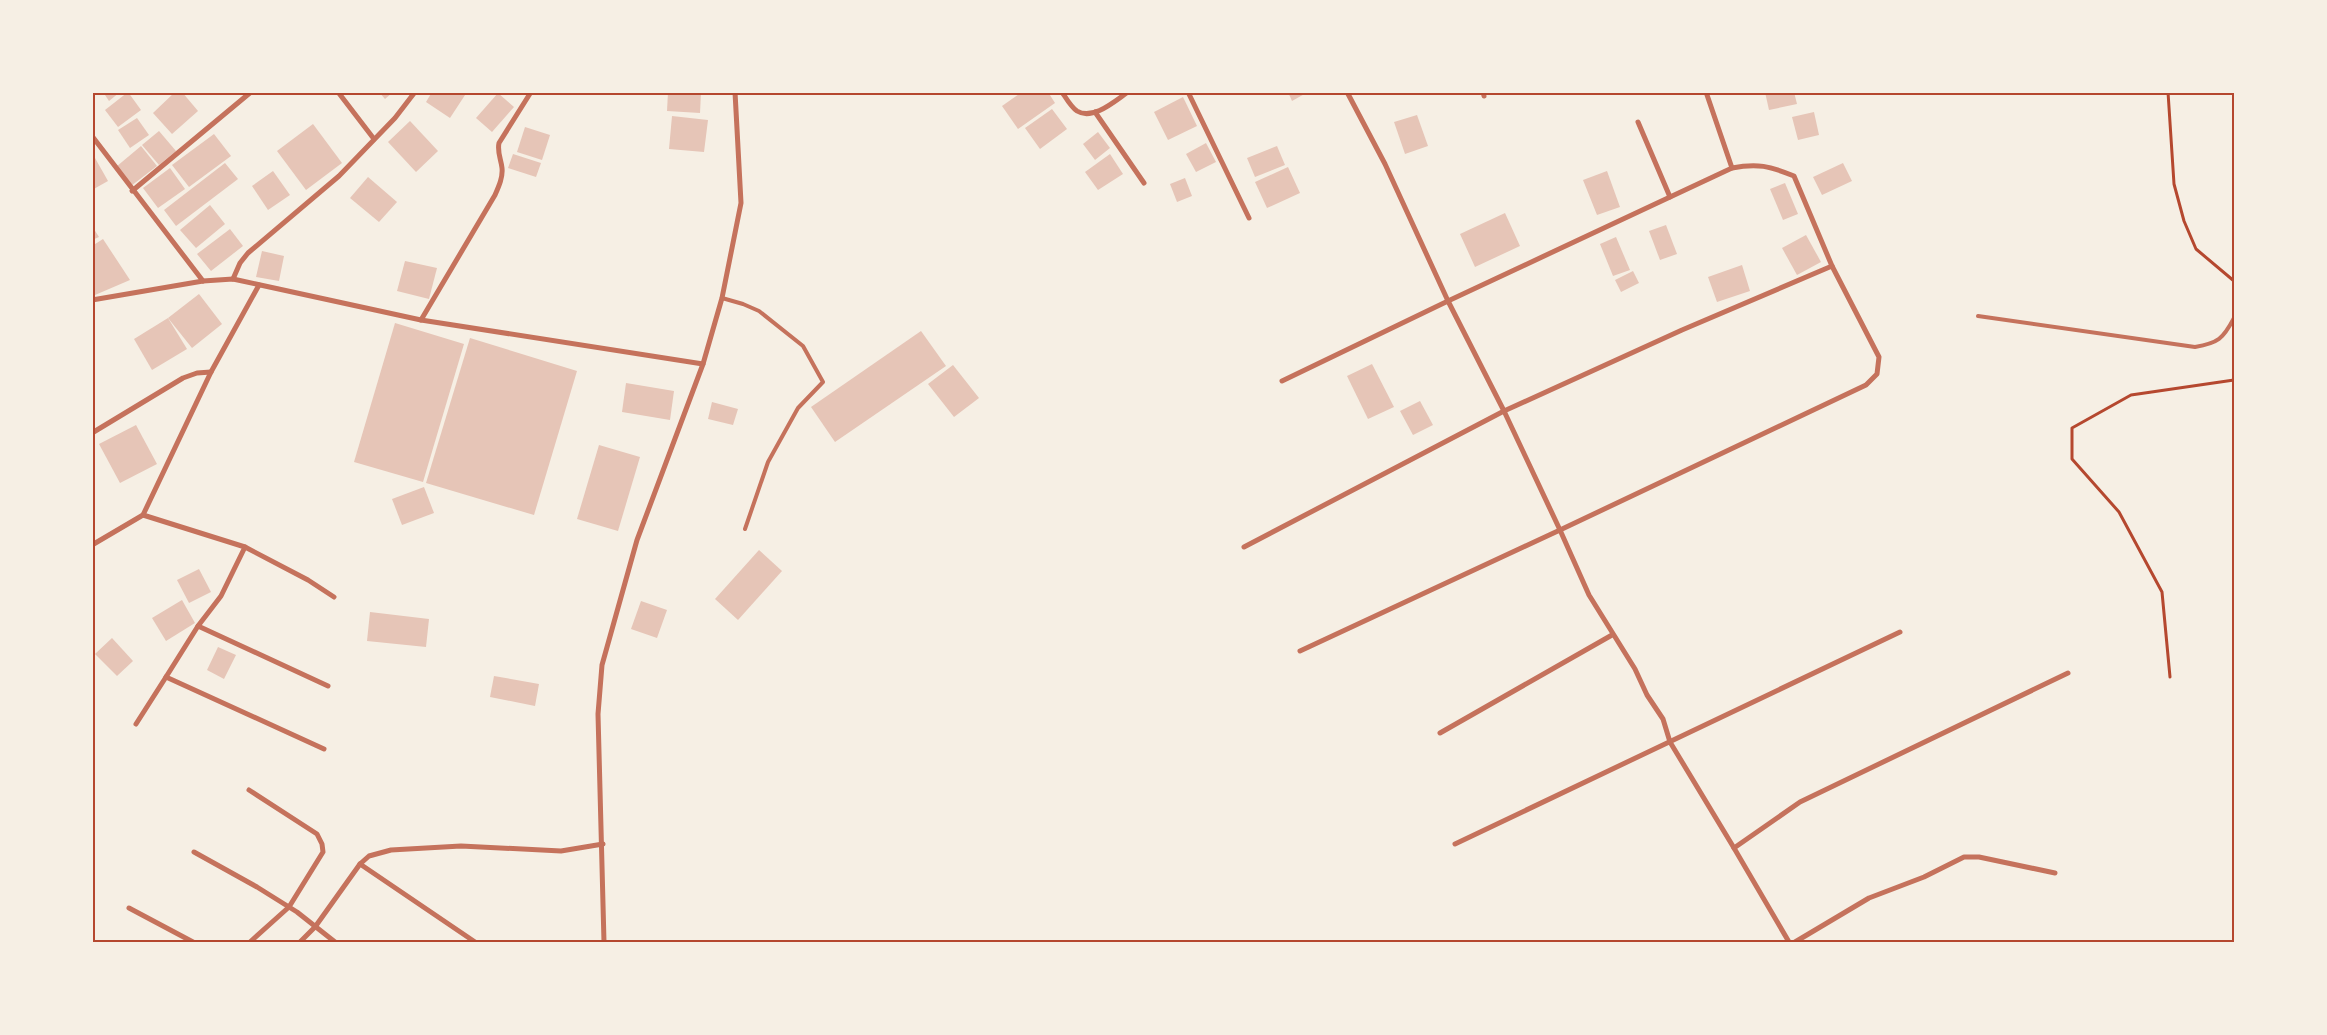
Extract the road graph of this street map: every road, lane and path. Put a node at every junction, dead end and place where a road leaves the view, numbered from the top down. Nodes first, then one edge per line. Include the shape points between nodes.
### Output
1 (251, 92) edge
2 (338, 92) edge
3 (415, 92) edge
4 (531, 92) edge
5 (735, 92) edge
6 (1062, 92) edge
7 (1128, 92) edge
8 (1188, 92) edge
9 (1347, 92) edge
10 (1706, 92) edge
11 (2168, 92) edge
12 (1095, 112) junction
13 (1638, 122) dead end
14 (92, 136) edge
15 (374, 139) junction
16 (1732, 168) junction
17 (1144, 183) dead end
18 (132, 190) junction
19 (1670, 197) junction
20 (1249, 218) dead end
21 (1832, 266) junction
22 (233, 279) junction
23 (203, 281) junction
24 (2234, 281) edge
25 (259, 284) junction
26 (722, 298) junction
27 (92, 300) edge
28 (1448, 301) junction
29 (1978, 316) dead end
30 (2234, 318) edge
31 (421, 320) junction
32 (703, 364) junction
33 (210, 372) junction
34 (2234, 380) edge
35 (1282, 381) dead end
36 (1504, 411) junction
37 (92, 433) edge
38 (143, 515) junction
39 (745, 529) dead end
40 (1560, 530) junction
41 (92, 545) edge
42 (245, 547) junction
43 (1244, 547) dead end
44 (334, 597) dead end
45 (198, 626) junction
46 (1900, 632) dead end
47 (1612, 635) junction
48 (1300, 651) dead end
49 (2068, 672) dead end
50 (166, 677) junction
51 (2170, 677) dead end
52 (328, 686) dead end
53 (136, 724) dead end
54 (1440, 733) dead end
55 (1670, 742) junction
56 (324, 749) dead end
57 (249, 790) dead end
58 (603, 844) junction
59 (1455, 844) dead end
60 (1734, 848) junction
61 (194, 852) dead end
62 (360, 864) junction
63 (2055, 873) dead end
64 (289, 907) junction
65 (129, 908) dead end
66 (315, 927) junction
67 (193, 942) edge
68 (250, 942) edge
69 (300, 942) edge
70 (335, 942) edge
71 (475, 942) edge
72 (604, 942) edge
73 (1789, 942) edge
74 (1794, 942) edge

1 - 18 street
2 - 15 street
3 - 15 street
4 - 31 street via 499,143 502,178 495,195
5 - 26 street via 742,204
6 - 12 street via 1080,113
7 - 12 street
8 - 20 street
9 - 28 street via 1385,164
10 - 16 street
11 - 24 path via 2174,184 2184,221 2196,249
12 - 17 street
13 - 19 street
14 - 18 street
15 - 22 street via 339,176 248,253
16 - 19 street
16 - 21 street via 1752,164 1794,176
18 - 23 street
19 - 28 street
21 - 36 street
21 - 40 street via 1880,357 1877,374 1866,385
22 - 23 street
22 - 25 street
23 - 27 street
25 - 31 street
25 - 33 street
26 - 32 street
26 - 39 lane via 759,311 803,346 823,382 798,408 768,462
28 - 35 street
28 - 36 street
29 - 30 lane via 2195,347 2214,344 2226,334
31 - 32 street
32 - 58 street via 637,540 602,665 598,714
33 - 37 street via 183,378
33 - 38 street
34 - 51 path via 2130,395 2072,428 2072,459 2119,512 2162,592
36 - 40 street
36 - 43 street
38 - 41 street
38 - 42 street
40 - 47 street via 1589,595
40 - 48 street
42 - 44 street
42 - 45 street via 221,596
45 - 50 street
45 - 52 street
46 - 55 street
47 - 54 street
47 - 55 street via 1663,719
49 - 60 street via 1800,802
50 - 53 street
50 - 56 street
55 - 59 street
55 - 60 street
57 - 64 street via 317,834 322,844 323,852
58 - 62 street via 561,851 461,846 391,850 369,856
58 - 72 street
60 - 73 street
61 - 64 street
62 - 66 street
62 - 71 street
63 - 74 street via 1979,857 1964,857 1924,877 1869,898
64 - 66 street
64 - 68 street
65 - 67 street
66 - 69 street
66 - 70 street

